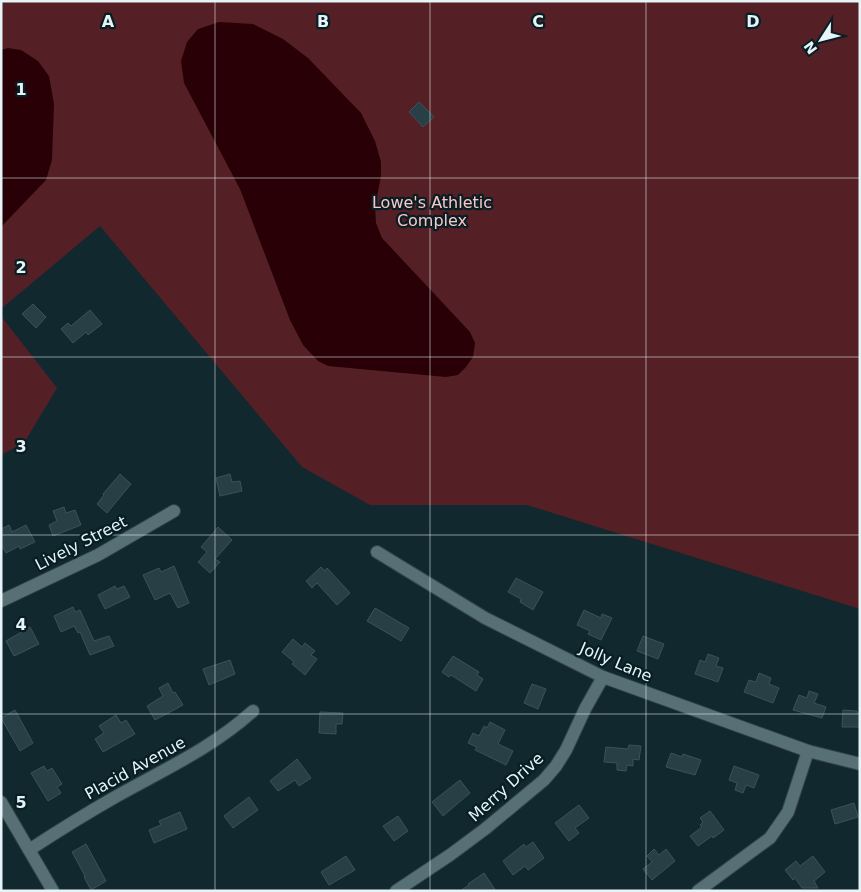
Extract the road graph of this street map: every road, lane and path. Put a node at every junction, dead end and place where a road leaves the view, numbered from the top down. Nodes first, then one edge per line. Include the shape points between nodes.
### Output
1 (174, 511) dead end
2 (377, 552) dead end
3 (1, 600) edge
4 (603, 677) junction
5 (253, 711) dead end
6 (808, 751) junction
7 (860, 764) edge
8 (1, 802) edge
9 (29, 850) junction
10 (53, 891) edge
11 (396, 891) edge
12 (698, 891) edge

1 - 3 street, Lively Street via 98,555
2 - 4 street, Jolly Lane via 485,618
4 - 6 street, Jolly Lane
4 - 11 street, Merry Drive via 566,750 544,780 485,829
5 - 9 street, Placid Avenue via 209,746 90,811
6 - 7 street, Jolly Lane
6 - 12 street via 788,812 770,838
8 - 9 street
9 - 10 street

